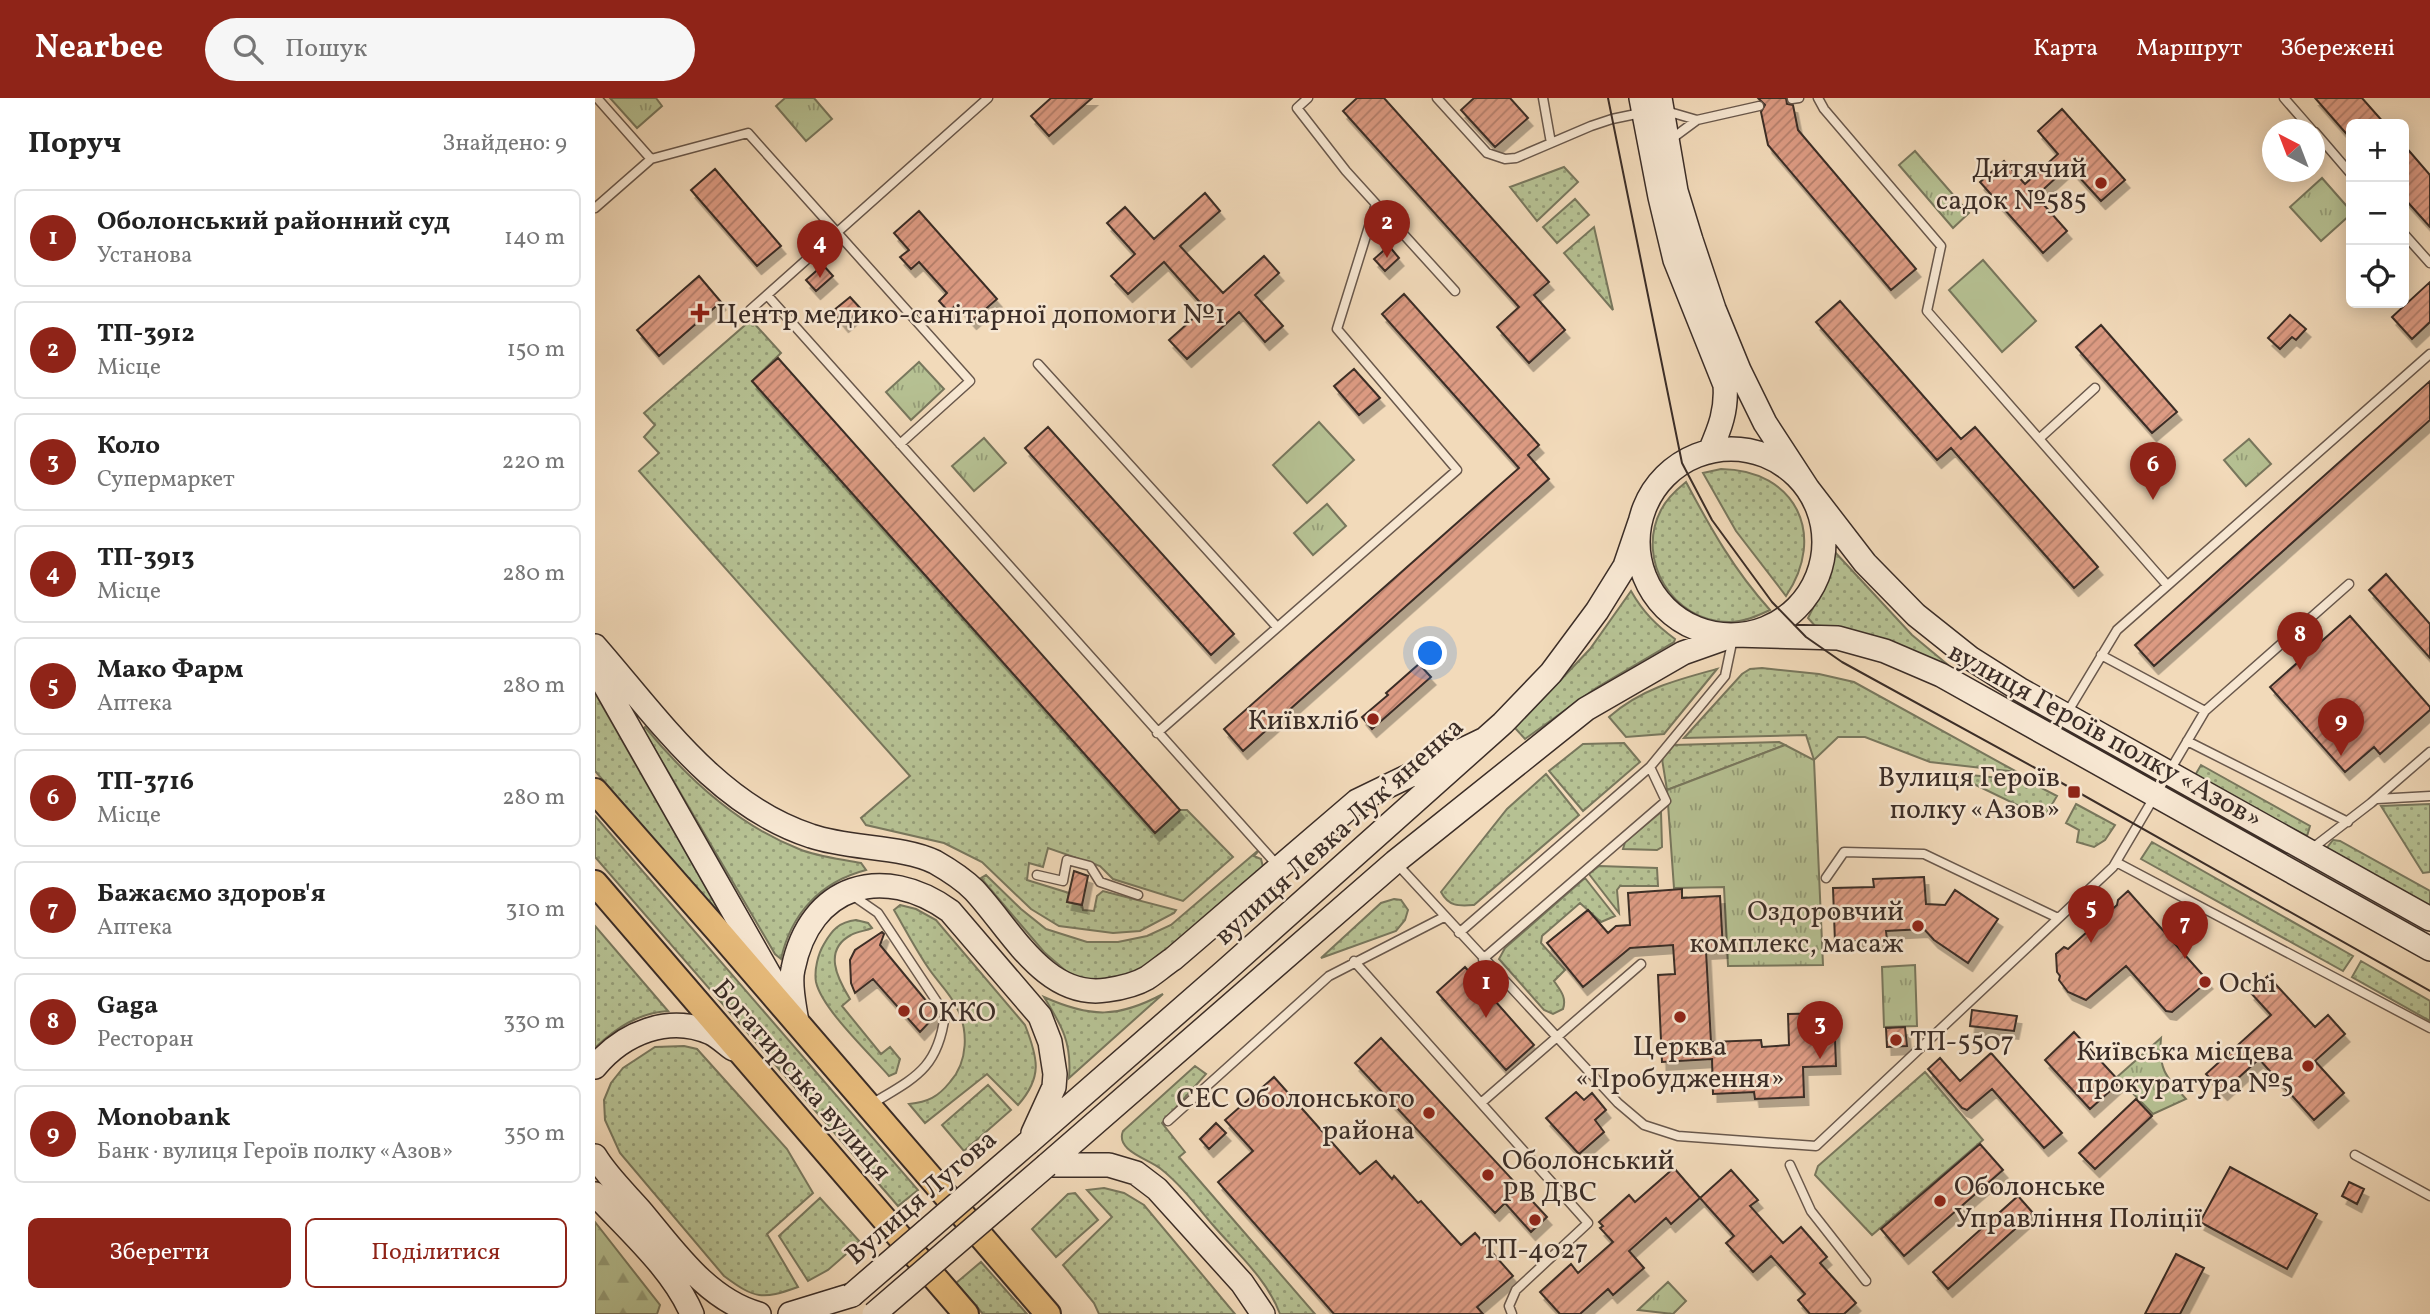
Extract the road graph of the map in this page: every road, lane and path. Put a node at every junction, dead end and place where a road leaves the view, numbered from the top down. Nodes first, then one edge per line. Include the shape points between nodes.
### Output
1 (597, 98) edge
2 (988, 98) edge
3 (1308, 98) edge
4 (1437, 98) edge
5 (1543, 98) edge
6 (1818, 98) edge
7 (2284, 98) edge
8 (1651, 105) edge
9 (1759, 106) dead end
10 (2302, 119) edge
11 (1697, 120) junction
12 (1551, 142) junction
13 (1667, 142) junction
14 (2325, 145) edge
15 (650, 159) junction
16 (2346, 168) edge
17 (1376, 204) junction
18 (595, 208) edge
19 (837, 233) junction
20 (2409, 240) edge
21 (2430, 263) edge
22 (1455, 290) dead end
23 (767, 295) junction
24 (750, 310) dead end
25 (2430, 354) edge
26 (1038, 364) dead end
27 (2095, 388) dead end
28 (2040, 438) junction
29 (900, 444) junction
30 (1710, 451) junction
31 (1808, 489) junction
32 (1640, 522) junction
33 (2350, 584) dead end
34 (2167, 585) junction
35 (1277, 628) junction
36 (1734, 635) junction
37 (595, 646) edge
38 (2101, 655) junction
39 (595, 668) edge
40 (2205, 711) junction
41 (2066, 716) junction
42 (1157, 733) junction
43 (1483, 740) junction
44 (2187, 741) junction
45 (2430, 752) edge
46 (1650, 767) junction
47 (2168, 774) junction
48 (595, 791) edge
49 (2155, 795) junction
50 (2430, 796) edge
51 (2377, 799) junction
52 (2348, 822) junction
53 (2309, 850) junction
54 (1395, 862) junction
55 (2116, 862) junction
56 (1280, 868) junction
57 (1037, 875) dead end
58 (1826, 878) dead end
59 (595, 883) edge
60 (847, 891) junction
61 (1138, 894) dead end
62 (1444, 917) junction
63 (2058, 918) junction
64 (2430, 919) edge
65 (1459, 933) junction
66 (2430, 949) edge
67 (1483, 959) junction
68 (1354, 961) junction
69 (1641, 964) dead end
70 (797, 1023) junction
71 (2430, 1028) edge
72 (1557, 1037) junction
73 (746, 1058) junction
74 (595, 1067) edge
75 (1481, 1103) junction
76 (869, 1106) junction
77 (1168, 1121) dead end
78 (1028, 1143) junction
79 (2355, 1155) dead end
80 (595, 1156) edge
81 (1047, 1165) junction
82 (1790, 1165) dead end
83 (595, 1194) edge
84 (2430, 1196) edge
85 (1866, 1281) dead end
86 (852, 1294) junction
87 (692, 1314) edge
88 (759, 1314) edge
89 (790, 1314) edge
90 (829, 1314) edge
91 (874, 1314) edge
92 (966, 1314) edge
93 (1048, 1314) edge
94 (1263, 1314) edge
95 (1512, 1314) edge

1 - 15 lane
2 - 19 lane
3 - 17 lane via 1297,108
4 - 12 lane via 1486,153 1496,157 1516,158
5 - 12 lane
6 - 28 lane via 1941,246 1927,311
7 - 10 lane
8 - 11 lane
8 - 12 lane
8 - 13 main road
8 - 30 main road via 1660,197 1675,260 1725,386 1722,424
9 - 11 lane
11 - 13 lane
13 - 31 main road via 1676,191 1714,309 1765,423
14 - 16 lane
15 - 18 lane
15 - 19 lane via 748,133
17 - 22 lane
17 - 35 lane via 1338,329 1457,470
19 - 23 lane
19 - 29 lane via 970,381
20 - 21 lane
23 - 24 lane
23 - 29 lane
25 - 34 lane
26 - 35 lane
27 - 28 lane
28 - 34 lane
29 - 42 lane
30 - 31 main road via 1738,449 1765,455 1789,469
30 - 32 main road via 1682,463 1663,479 1648,499
31 - 36 main road via 1820,513 1824,539 1821,566 1810,591 1786,617 1761,630
31 - 41 main road, вулиця Героїв полку «Азов» via 1865,562 1916,615 1970,658
32 - 36 main road via 1638,550 1645,578 1659,602 1681,620 1706,631
32 - 43 main road, вулиця Левка Лукʼяненка via 1625,566 1597,611 1551,673
33 - 40 lane
34 - 38 lane via 2117,630
35 - 42 lane
36 - 46 lane via 1725,676
36 - 49 main road, вулиця Героїв полку «Азов» via 1838,638 1885,651 1964,687
36 - 54 main road via 1683,653 1586,709
37 - 56 main road via 690,755 745,805 811,836 932,861 972,888 1048,975 1083,991 1122,988 1146,978
38 - 40 lane
38 - 41 lane
39 - 70 main road, Богатирська вулиця
40 - 44 lane
41 - 47 main road, вулиця Героїв полку «Азов»
42 - 56 lane
43 - 56 main road via 1357,801
43 - 78 main road, вулиця Левка Лукʼяненка
44 - 47 lane
44 - 52 lane
45 - 51 lane
46 - 65 lane
46 - 67 lane via 1666,802
47 - 49 lane
47 - 53 main road, вулиця Героїв полку «Азов»
48 - 70 main road, Богатирська вулиця
49 - 55 lane
49 - 66 main road, вулиця Героїв полку «Азов»
50 - 51 lane
51 - 52 lane
52 - 53 lane
53 - 64 main road, вулиця Героїв полку «Азов»
54 - 62 lane
54 - 81 main road
55 - 63 lane
55 - 71 lane
57 - 61 lane via 1063,881 1067,860 1090,866 1100,883
58 - 63 lane via 1844,852 1924,854
59 - 73 main road, Богатирська вулиця
60 - 70 main road via 821,912 803,938 792,971
60 - 76 lane via 878,913 945,1014 936,1054 920,1072
60 - 78 main road via 878,884 931,897 950,911 1040,1016 1050,1042 1054,1087
62 - 65 lane
62 - 68 lane
63 - 72 lane via 1816,1146 1678,1136 1644,1125
65 - 67 lane
67 - 72 lane
68 - 75 lane
68 - 77 lane via 1329,976
69 - 72 lane
70 - 76 main road, Богатирська вулиця
72 - 75 lane
73 - 74 main road via 711,1033 678,1024 652,1027 628,1039
73 - 92 main road, Богатирська вулиця
75 - 95 lane via 1588,1223 1516,1290 1509,1306
76 - 93 main road, Богатирська вулиця
78 - 86 main road, Вулиця Лугова, bridge
79 - 84 lane
80 - 88 main road via 694,1273 718,1294
81 - 91 main road, bridge
81 - 94 main road via 1109,1165 1136,1173 1157,1189 1234,1273
82 - 85 lane via 1811,1211
83 - 87 main road via 666,1272
86 - 89 main road
86 - 90 main road, Вулиця Лугова

